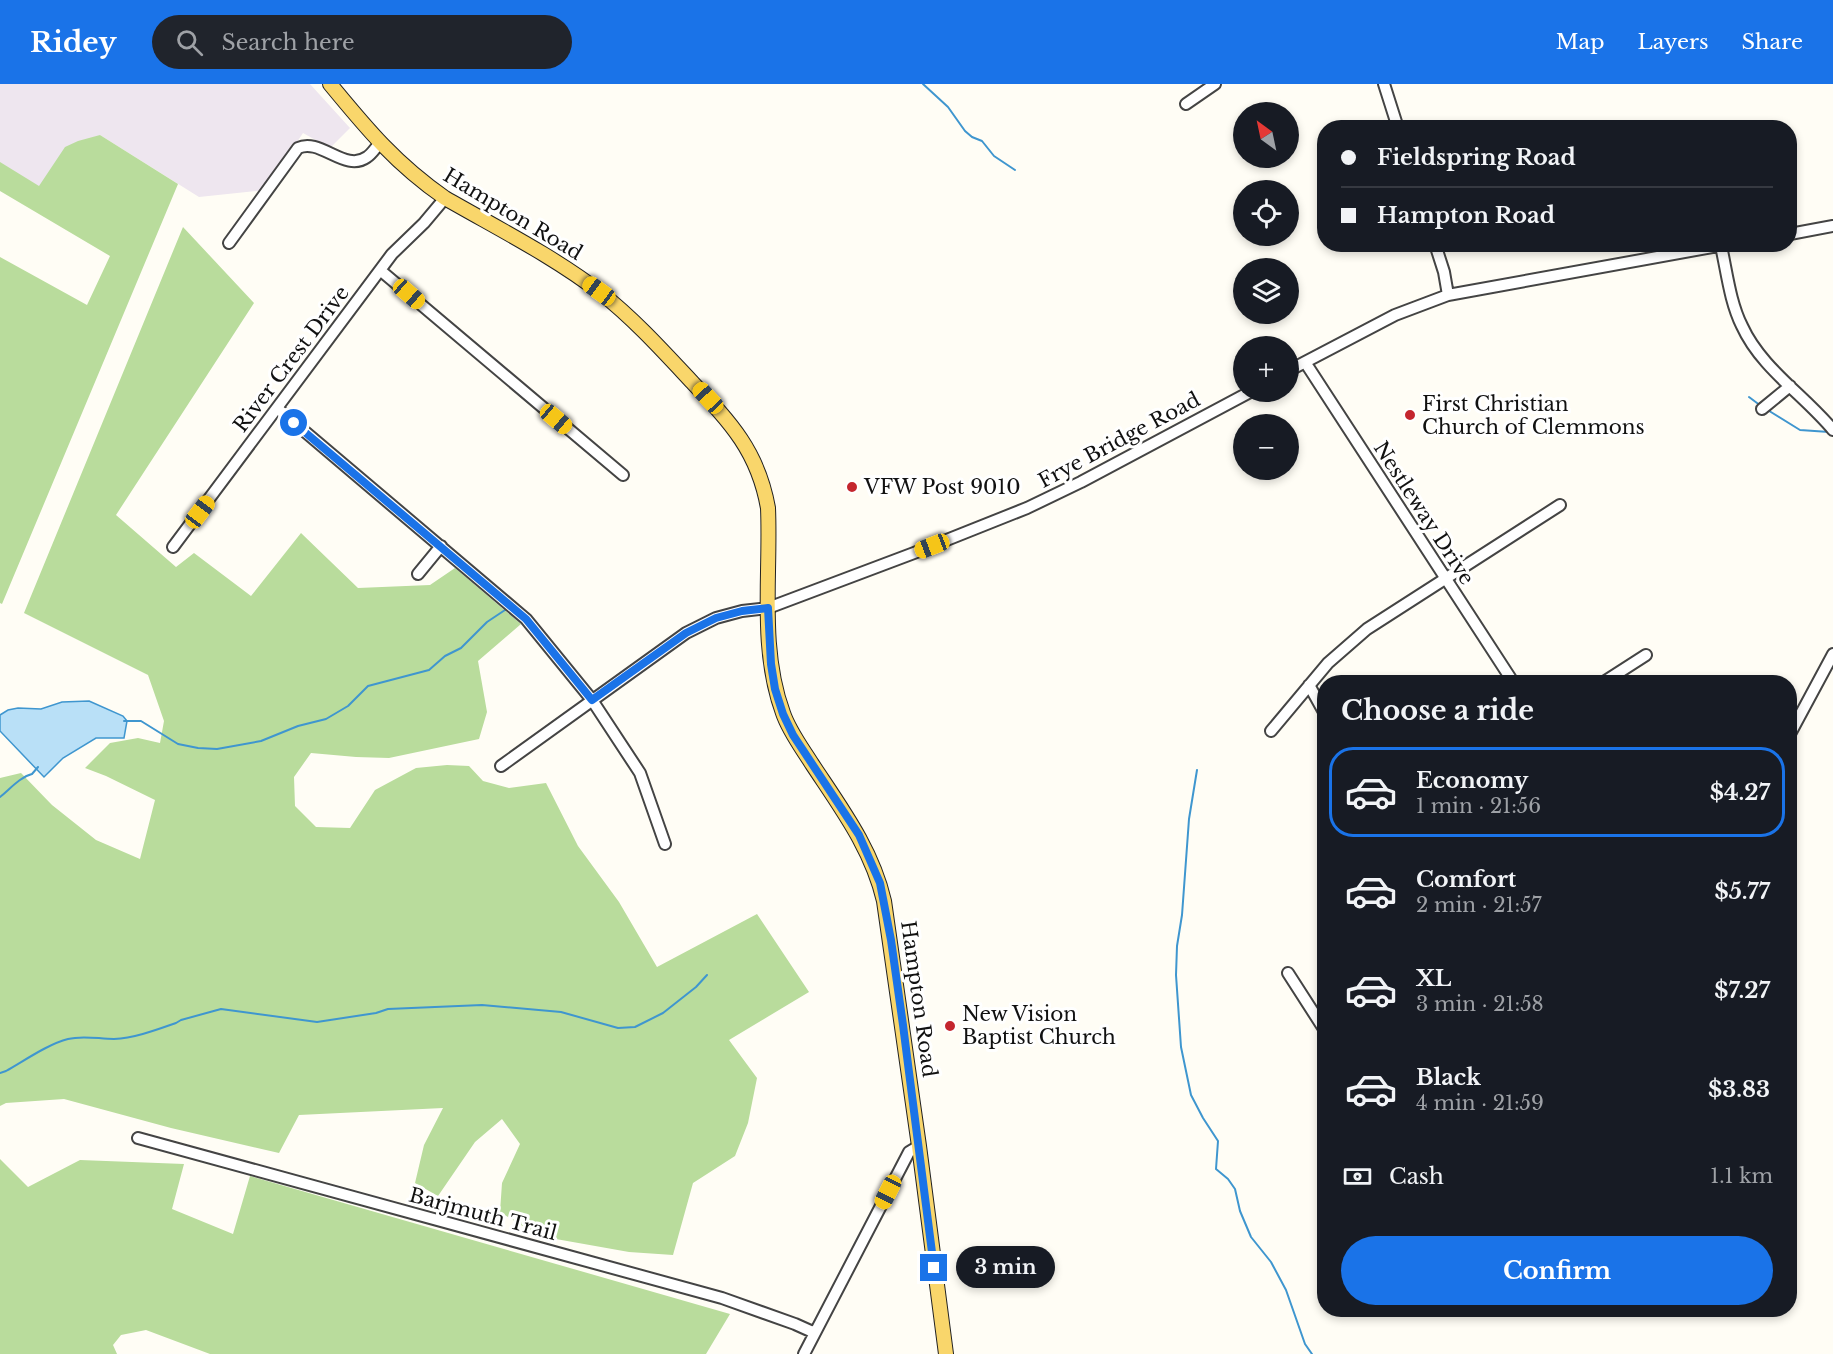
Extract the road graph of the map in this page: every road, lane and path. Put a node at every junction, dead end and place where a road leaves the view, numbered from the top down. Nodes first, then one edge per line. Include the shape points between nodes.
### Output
1 (330, 84) edge
2 (1215, 84) edge
3 (1384, 84) edge
4 (1186, 104) dead end
5 (1395, 120) edge
6 (380, 143) junction
7 (445, 198) junction
8 (1833, 225) edge
9 (1797, 233) edge
10 (229, 243) dead end
11 (1438, 252) edge
12 (1686, 252) edge
13 (1726, 252) edge
14 (380, 270) junction
15 (1448, 295) junction
16 (1305, 362) junction
17 (1299, 365) edge
18 (1790, 386) junction
19 (1233, 401) edge
20 (277, 408) junction
21 (1762, 409) dead end
22 (1833, 430) edge
23 (623, 475) dead end
24 (1560, 505) dead end
25 (441, 546) junction
26 (173, 547) dead end
27 (418, 574) dead end
28 (1446, 579) junction
29 (768, 608) junction
30 (1833, 654) edge
31 (1646, 655) dead end
32 (1318, 675) edge
33 (1508, 675) edge
34 (1615, 675) edge
35 (1317, 676) edge
36 (1309, 685) junction
37 (1317, 699) edge
38 (592, 700) junction
39 (1797, 721) edge
40 (1270, 731) dead end
41 (501, 766) dead end
42 (665, 844) dead end
43 (1288, 973) dead end
44 (1317, 1018) edge
45 (138, 1138) dead end
46 (920, 1146) junction
47 (815, 1333) junction
48 (804, 1354) edge
49 (946, 1354) edge

1 - 6 main road, Hampton Road
2 - 4 street
3 - 5 street
6 - 7 main road, Hampton Road
6 - 10 street via 367,158 354,160 310,146 298,148
7 - 14 street, River Crest Drive
7 - 29 main road, Hampton Road via 573,273 610,300 647,334 732,427 754,459 765,490
8 - 9 street
11 - 15 street
12 - 15 street
13 - 18 street via 1733,302 1742,328
14 - 20 street, River Crest Drive
14 - 23 street
15 - 16 street via 1395,315
16 - 17 street
16 - 28 street, Nestleway Drive
18 - 21 street
18 - 22 street
19 - 29 street, Frye Bridge Road via 1049,498
20 - 25 street
20 - 26 street, River Crest Drive
24 - 28 street
25 - 27 street
25 - 38 street via 526,619
28 - 32 street via 1367,629
28 - 33 street, Nestleway Drive
29 - 38 street, Frye Bridge Road via 716,618 686,633
29 - 46 main road, Hampton Road via 771,664 783,714 859,835 880,883
30 - 39 street
31 - 34 street
35 - 36 street
36 - 37 street
36 - 40 street
38 - 41 street, Frye Bridge Road
38 - 42 street via 640,773
43 - 44 street
45 - 47 street, Barjmuth Trail via 722,1298
46 - 47 street via 909,1152
46 - 49 main road, Hampton Road
47 - 48 street

